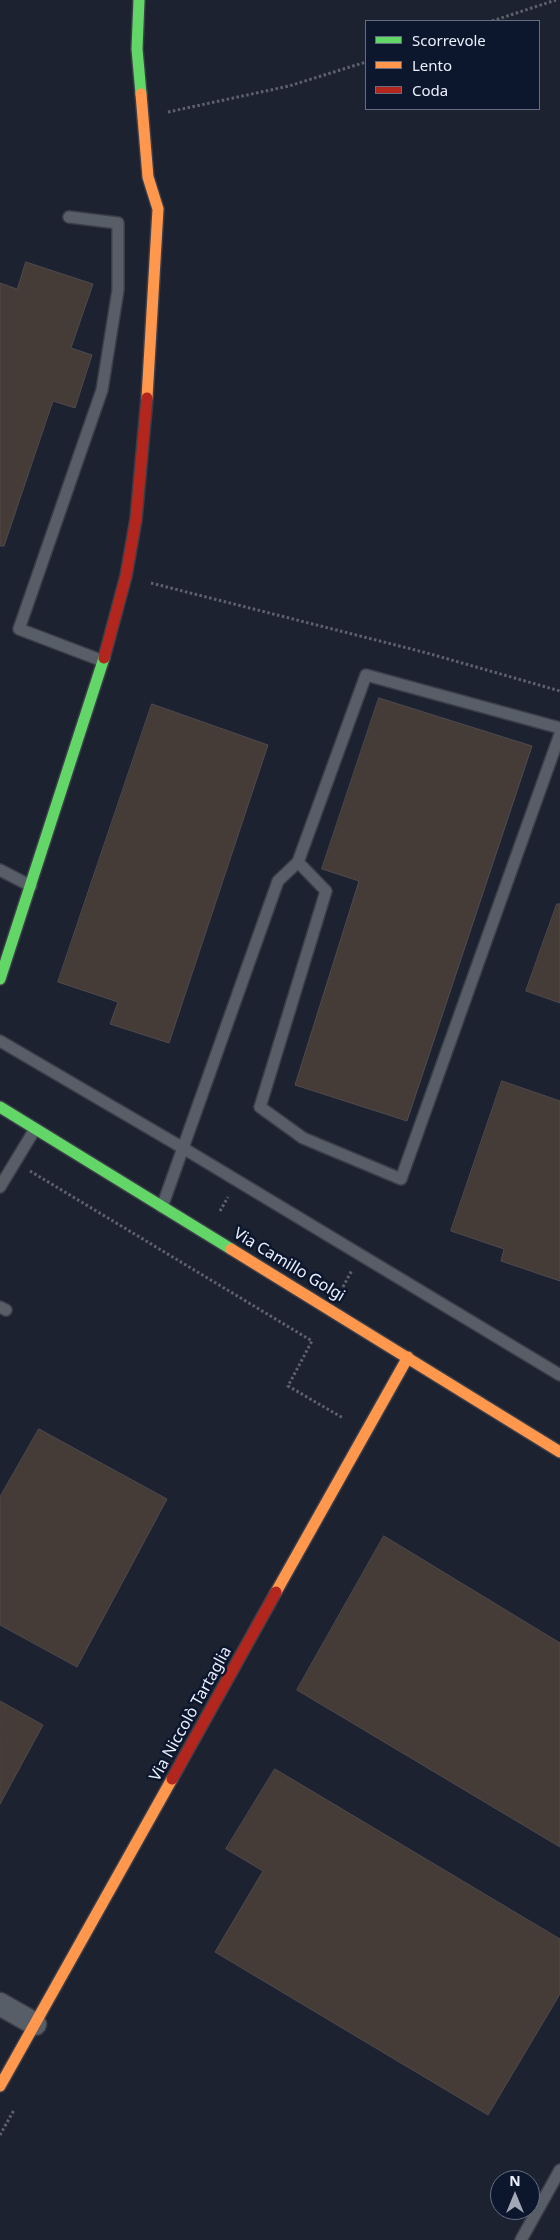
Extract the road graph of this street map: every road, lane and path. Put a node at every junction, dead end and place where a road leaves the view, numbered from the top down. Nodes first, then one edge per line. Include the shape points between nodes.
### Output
1 (139, 0) edge
2 (556, 0) edge
3 (495, 20) edge
4 (365, 62) edge
5 (143, 118) junction
6 (69, 217) dead end
7 (126, 576) junction
8 (103, 661) junction
9 (560, 691) edge
10 (560, 728) edge
11 (560, 734) edge
12 (298, 862) junction
13 (0, 870) edge
14 (31, 886) junction
15 (0, 978) edge
16 (0, 1041) edge
17 (0, 1107) edge
18 (35, 1129) junction
19 (184, 1148) junction
20 (16, 1162) junction
21 (237, 1180) junction
22 (0, 1187) edge
23 (162, 1207) junction
24 (218, 1214) dead end
25 (361, 1255) junction
26 (342, 1290) dead end
27 (408, 1357) junction
28 (560, 1375) edge
29 (347, 1420) dead end
30 (560, 1452) edge
31 (0, 2004) edge
32 (35, 2024) junction
33 (0, 2086) edge
34 (560, 2170) edge
35 (521, 2240) edge

1 - 5 street via 137,49
2 - 3 path
4 - 5 path via 289,86
5 - 7 street via 148,177 158,209 137,509
6 - 8 lane via 118,223 118,290 102,390 19,629
7 - 8 street
7 - 9 path via 427,653
8 - 14 street
10 - 12 lane via 366,674
11 - 12 lane via 401,1179 303,1138 260,1108 326,891
12 - 19 lane via 278,881
13 - 14 lane
14 - 15 street
16 - 19 lane
17 - 18 street, Via Camillo Golgi
18 - 20 lane
18 - 23 street, Via Camillo Golgi
19 - 21 lane
19 - 23 lane
20 - 22 lane
20 - 29 path via 312,1341 288,1386
21 - 24 path
21 - 25 lane
23 - 27 street, Via Camillo Golgi
25 - 26 path
25 - 28 lane
27 - 30 street, Via Camillo Golgi
27 - 32 street, Via Niccolò Tartaglia
31 - 32 street
32 - 33 street, Via Niccolò Tartaglia
34 - 35 lane

